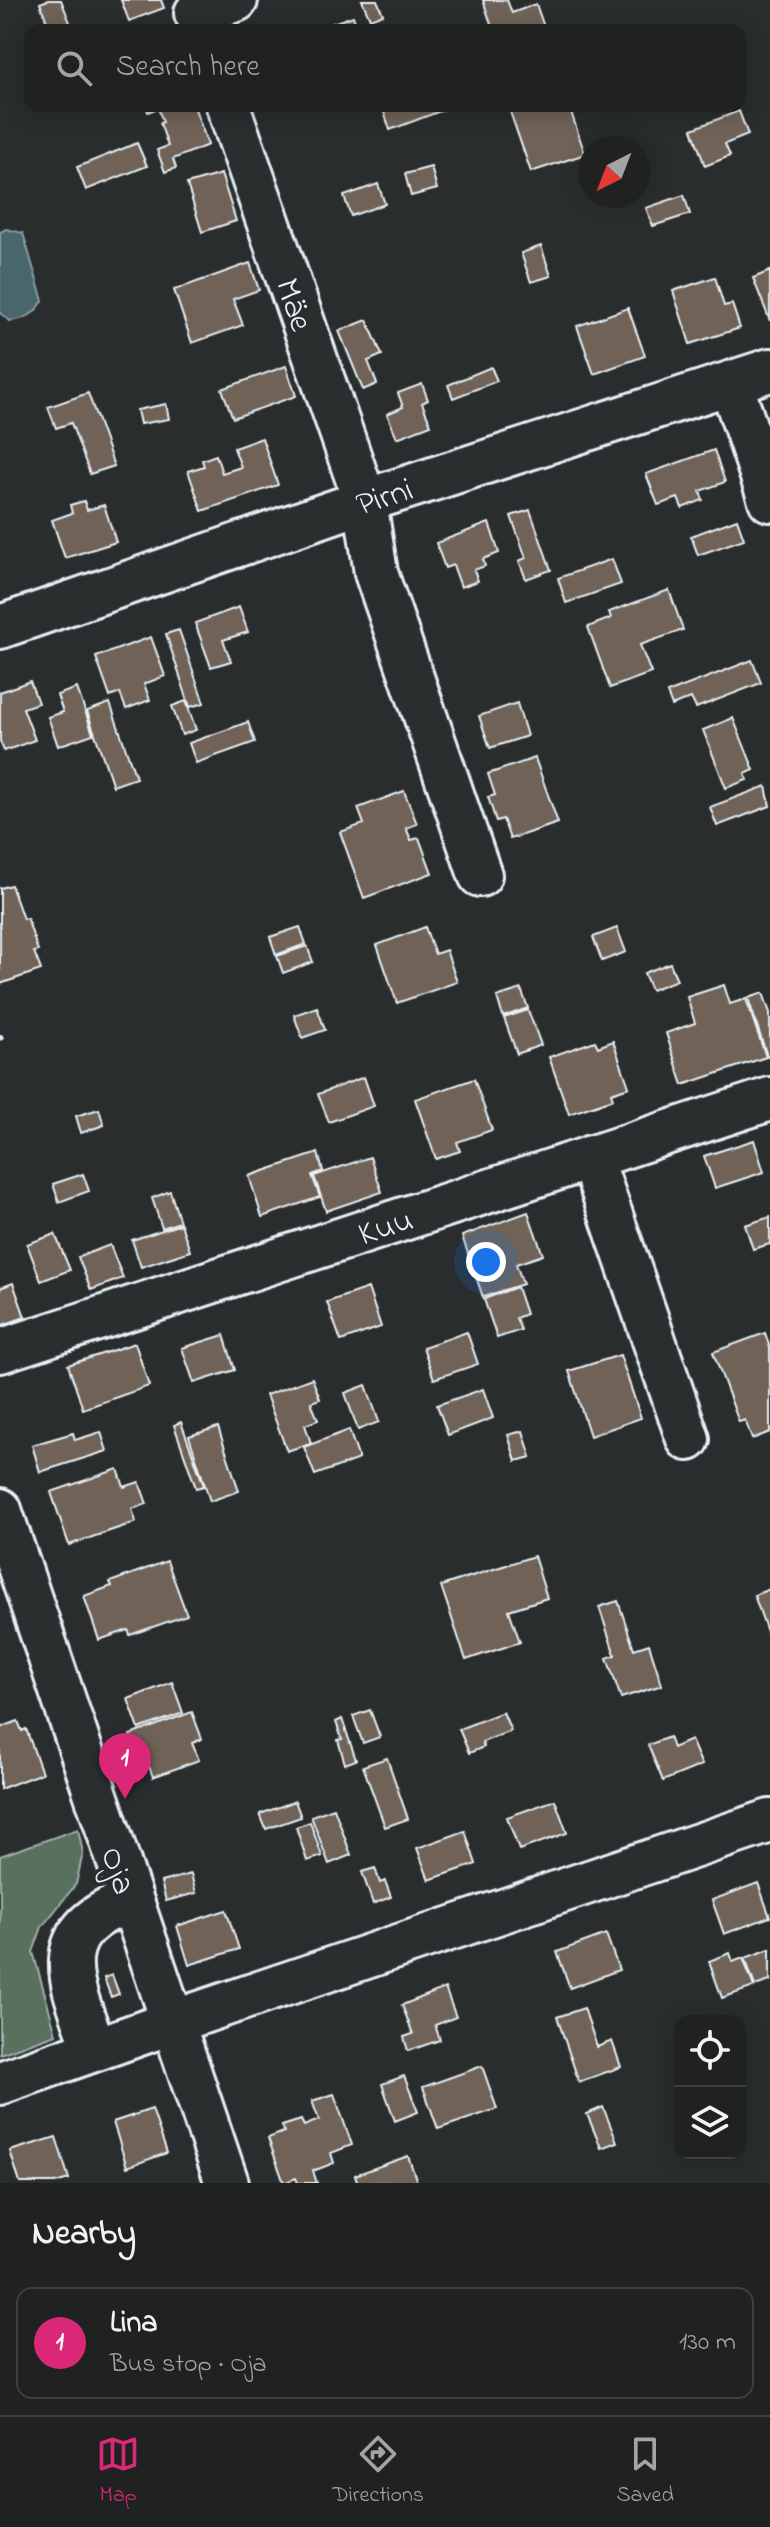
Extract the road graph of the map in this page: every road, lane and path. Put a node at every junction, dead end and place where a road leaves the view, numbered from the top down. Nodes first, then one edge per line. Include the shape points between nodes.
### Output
1 (236, 0) edge
2 (196, 14) edge
3 (230, 112) edge
4 (770, 370) edge
5 (731, 384) junction
6 (770, 500) edge
7 (365, 501) junction
8 (0, 627) edge
9 (480, 875) dead end
10 (770, 1099) edge
11 (591, 1157) junction
12 (0, 1351) edge
13 (688, 1439) dead end
14 (0, 1510) edge
15 (770, 1821) edge
16 (130, 1901) junction
17 (173, 2022) junction
18 (95, 2049) junction
19 (0, 2083) edge
20 (227, 2183) edge

1 - 2 street
3 - 7 street, Mäe
4 - 5 street, Pirni
5 - 6 street
5 - 7 street, Pirni
7 - 8 street, Pirni
7 - 9 street, Mäe via 376,573
10 - 11 street, Kuu
11 - 12 street, Kuu
11 - 13 street
14 - 16 street, Oja
15 - 17 street
16 - 17 street, Oja
16 - 18 street via 103,1910 74,1941 70,1981
17 - 18 street
17 - 20 street, Oja
18 - 19 street

